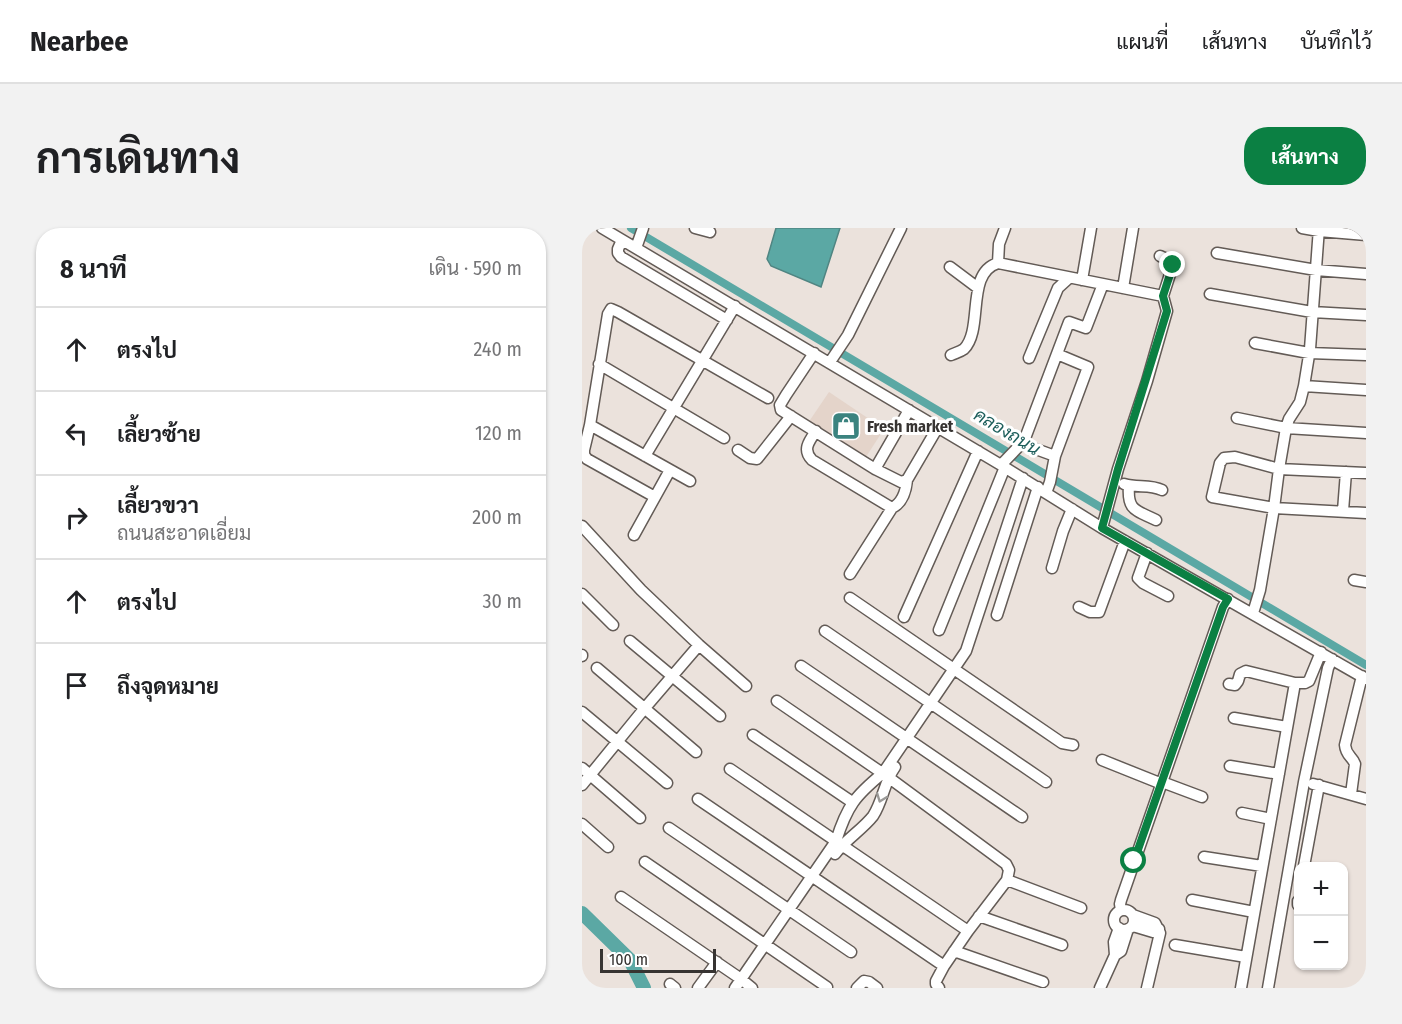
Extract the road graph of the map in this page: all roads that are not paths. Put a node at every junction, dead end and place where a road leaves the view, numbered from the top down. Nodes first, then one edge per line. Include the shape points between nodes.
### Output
1 (602, 228) edge
2 (643, 228) edge
3 (695, 228) edge
4 (901, 228) edge
5 (1005, 228) edge
6 (1091, 228) edge
7 (1133, 228) edge
8 (1302, 228) edge
9 (1319, 229) edge
10 (710, 232) dead end
11 (1366, 235) edge
12 (622, 240) junction
13 (638, 244) junction
14 (1217, 253) dead end
15 (1160, 256) dead end
16 (998, 263) junction
17 (950, 267) dead end
18 (1316, 270) junction
19 (1366, 274) edge
20 (1069, 278) junction
21 (1082, 280) junction
22 (1103, 284) junction
23 (978, 288) junction
24 (1123, 288) junction
25 (1209, 294) dead end
26 (1164, 299) junction
27 (735, 306) junction
28 (1312, 312) junction
29 (1366, 315) edge
30 (727, 320) junction
31 (1255, 344) dead end
32 (1309, 352) junction
33 (814, 353) junction
34 (1057, 354) junction
35 (951, 355) dead end
36 (1366, 355) edge
37 (1029, 358) dead end
38 (703, 360) junction
39 (831, 360) junction
40 (600, 364) junction
41 (1304, 386) junction
42 (1366, 390) edge
43 (768, 398) dead end
44 (674, 408) junction
45 (909, 410) junction
46 (790, 416) junction
47 (1237, 417) dead end
48 (590, 425) junction
49 (938, 427) junction
50 (1286, 428) junction
51 (816, 431) junction
52 (1366, 433) edge
53 (724, 438) dead end
54 (1020, 446) junction
55 (738, 450) dead end
56 (978, 451) junction
57 (645, 456) junction
58 (1055, 456) junction
59 (1004, 464) junction
60 (875, 469) junction
61 (670, 470) junction
62 (1279, 470) junction
63 (1346, 472) junction
64 (1366, 473) edge
65 (907, 480) junction
66 (690, 481) dead end
67 (1037, 485) junction
68 (1114, 486) junction
69 (1129, 486) junction
70 (1162, 490) dead end
71 (655, 497) junction
72 (892, 508) junction
73 (1274, 508) junction
74 (1072, 509) junction
75 (1343, 512) junction
76 (1366, 513) edge
77 (1156, 520) dead end
78 (1103, 523) junction
79 (583, 529) edge
80 (634, 535) dead end
81 (1125, 541) junction
82 (1147, 553) junction
83 (1052, 568) dead end
84 (850, 574) dead end
85 (1354, 580) dead end
86 (1366, 582) edge
87 (582, 594) edge
88 (1168, 596) dead end
89 (850, 598) dead end
90 (1228, 599) junction
91 (1079, 607) dead end
92 (1254, 610) junction
93 (997, 615) dead end
94 (904, 617) dead end
95 (613, 625) dead end
96 (939, 630) dead end
97 (825, 631) dead end
98 (630, 641) dead end
99 (699, 645) junction
100 (1321, 652) junction
101 (1332, 659) junction
102 (801, 666) dead end
103 (597, 668) dead end
104 (956, 671) junction
105 (673, 676) junction
106 (1364, 677) edge
107 (1295, 682) junction
108 (1229, 684) dead end
109 (746, 686) dead end
110 (777, 700) dead end
111 (933, 705) junction
112 (644, 709) junction
113 (582, 712) edge
114 (720, 717) dead end
115 (1234, 718) dead end
116 (1287, 728) junction
117 (753, 735) dead end
118 (909, 740) junction
119 (618, 742) junction
120 (1073, 745) dead end
121 (696, 752) dead end
122 (1101, 760) dead end
123 (1230, 766) dead end
124 (730, 769) dead end
125 (586, 772) edge
126 (1279, 774) junction
127 (885, 775) junction
128 (1046, 782) dead end
129 (1304, 782) junction
130 (667, 783) dead end
131 (1162, 783) junction
132 (582, 785) edge
133 (1319, 785) junction
134 (1351, 794) junction
135 (1202, 797) dead end
136 (698, 799) dead end
137 (1366, 799) edge
138 (852, 802) junction
139 (1242, 813) dead end
140 (1022, 817) dead end
141 (640, 818) dead end
142 (1271, 819) junction
143 (582, 824) edge
144 (669, 828) dead end
145 (839, 843) junction
146 (608, 847) dead end
147 (1203, 857) dead end
148 (645, 862) dead end
149 (1305, 862) edge
150 (1262, 866) junction
151 (815, 878) junction
152 (1007, 880) junction
153 (621, 897) dead end
154 (1192, 900) dead end
155 (1081, 908) dead end
156 (1122, 910) junction
157 (792, 911) junction
158 (1254, 912) junction
159 (979, 916) junction
160 (1128, 924) junction
161 (968, 931) junction
162 (1062, 945) dead end
163 (1175, 945) dead end
164 (768, 946) junction
165 (954, 951) junction
166 (851, 952) dead end
167 (1246, 957) junction
168 (717, 962) junction
169 (944, 966) junction
170 (1043, 982) dead end
171 (744, 985) edge
172 (827, 987) edge
173 (698, 988) edge
174 (857, 988) edge
175 (877, 988) edge
176 (939, 988) edge
177 (1100, 988) edge
178 (1147, 988) edge
179 (1241, 988) edge
180 (1268, 988) edge

1 - 12 street
2 - 13 street
3 - 10 street
4 - 39 street via 848,335
5 - 16 street
6 - 21 street
7 - 24 street
8 - 9 street
9 - 11 street
9 - 18 street
12 - 13 street
12 - 30 street via 618,249 621,257
13 - 27 street
14 - 18 street
15 - 26 street via 1173,265
16 - 20 street
16 - 23 street via 988,269
17 - 23 street
18 - 19 street
18 - 28 street
20 - 21 street
20 - 37 street via 1058,288
21 - 22 street
22 - 24 street
22 - 34 street via 1086,328 1069,321
23 - 35 street via 970,339 965,348
24 - 26 street
25 - 28 street
26 - 68 street via 1167,311
27 - 30 street
27 - 33 street
28 - 29 street
28 - 32 street
30 - 38 street
31 - 32 street
32 - 36 street
32 - 41 street
33 - 39 street
33 - 46 street via 780,405
34 - 54 street
34 - 58 street via 1088,367
38 - 40 street via 611,309
38 - 43 street
38 - 44 street
39 - 45 street
40 - 44 street
40 - 48 street
41 - 42 street
41 - 50 street
44 - 53 street
44 - 57 street
45 - 49 street
45 - 60 street
46 - 51 street
46 - 55 street via 757,459
47 - 50 street
48 - 57 street
48 - 71 street via 584,450 587,459
49 - 56 street
49 - 65 street
50 - 52 street
50 - 62 street
51 - 60 street
51 - 72 street via 807,444 808,456
54 - 58 street
54 - 59 street
56 - 59 street
56 - 94 street
57 - 61 street
58 - 67 street via 1053,469
59 - 67 street
59 - 96 street
60 - 65 street via 901,482
61 - 66 street
61 - 71 street
62 - 63 street
62 - 73 street
62 - 73 street via 1235,458 1224,459 1212,497
63 - 64 street
63 - 75 street
65 - 72 street via 900,502
67 - 74 street
67 - 93 street
67 - 104 street
68 - 69 street
68 - 78 street
69 - 70 street
69 - 77 street via 1130,504
71 - 80 street
72 - 84 street
73 - 75 street
73 - 92 street
74 - 78 street
74 - 83 street
75 - 76 street
78 - 81 street
79 - 99 street
81 - 82 street
81 - 91 street via 1099,612
82 - 88 street via 1138,578
82 - 90 street
85 - 86 street
87 - 95 street
89 - 104 street
90 - 92 street
90 - 131 street
92 - 100 street
97 - 111 street
98 - 105 street
99 - 105 street
99 - 109 street
100 - 101 street
100 - 107 street via 1308,681
101 - 106 street
101 - 129 street
102 - 118 street
103 - 112 street
104 - 111 street
104 - 120 street via 1062,743
105 - 112 street
105 - 114 street
106 - 134 street via 1345,744 1347,755 1355,764
107 - 108 street via 1246,671 1240,674 1236,685
107 - 116 street
110 - 127 street
111 - 118 street
111 - 128 street
112 - 119 street
112 - 121 street
113 - 119 street
115 - 116 street
116 - 126 street
117 - 138 street
118 - 127 street
118 - 140 street
119 - 125 street
119 - 130 street
122 - 131 street
123 - 126 street
124 - 145 street
125 - 132 street
125 - 141 street
126 - 142 street
127 - 138 street via 868,785
127 -> 145 street via 880,803 873,816
127 - 152 street via 1006,864
129 - 133 street
129 - 180 street
131 - 135 street
131 - 156 street via 1121,900
133 - 134 street
133 - 149 street
134 - 137 street
136 - 151 street
138 - 145 street via 842,820
139 - 142 street
142 - 150 street
143 - 146 street
144 - 157 street
145 - 151 street
145 - 161 street
147 - 150 street
148 - 164 street
150 - 158 street
151 - 157 street
151 - 169 street
152 - 155 street
152 - 159 street
153 - 168 street
154 - 158 street
156 - 160 street via 1126,910
156 - 160 street via 1115,916 1116,925
157 - 164 street
157 - 166 street
158 - 167 street
159 - 161 street
159 - 162 street
160 - 177 street via 1121,951 1115,955
160 - 178 street via 1155,923 1159,929
161 - 165 street
163 - 167 street
164 - 171 street
164 - 172 street
165 - 169 street
165 - 170 street
167 - 179 street
168 - 171 street
168 - 173 street
169 - 176 street via 936,981
174 - 175 street via 864,981

